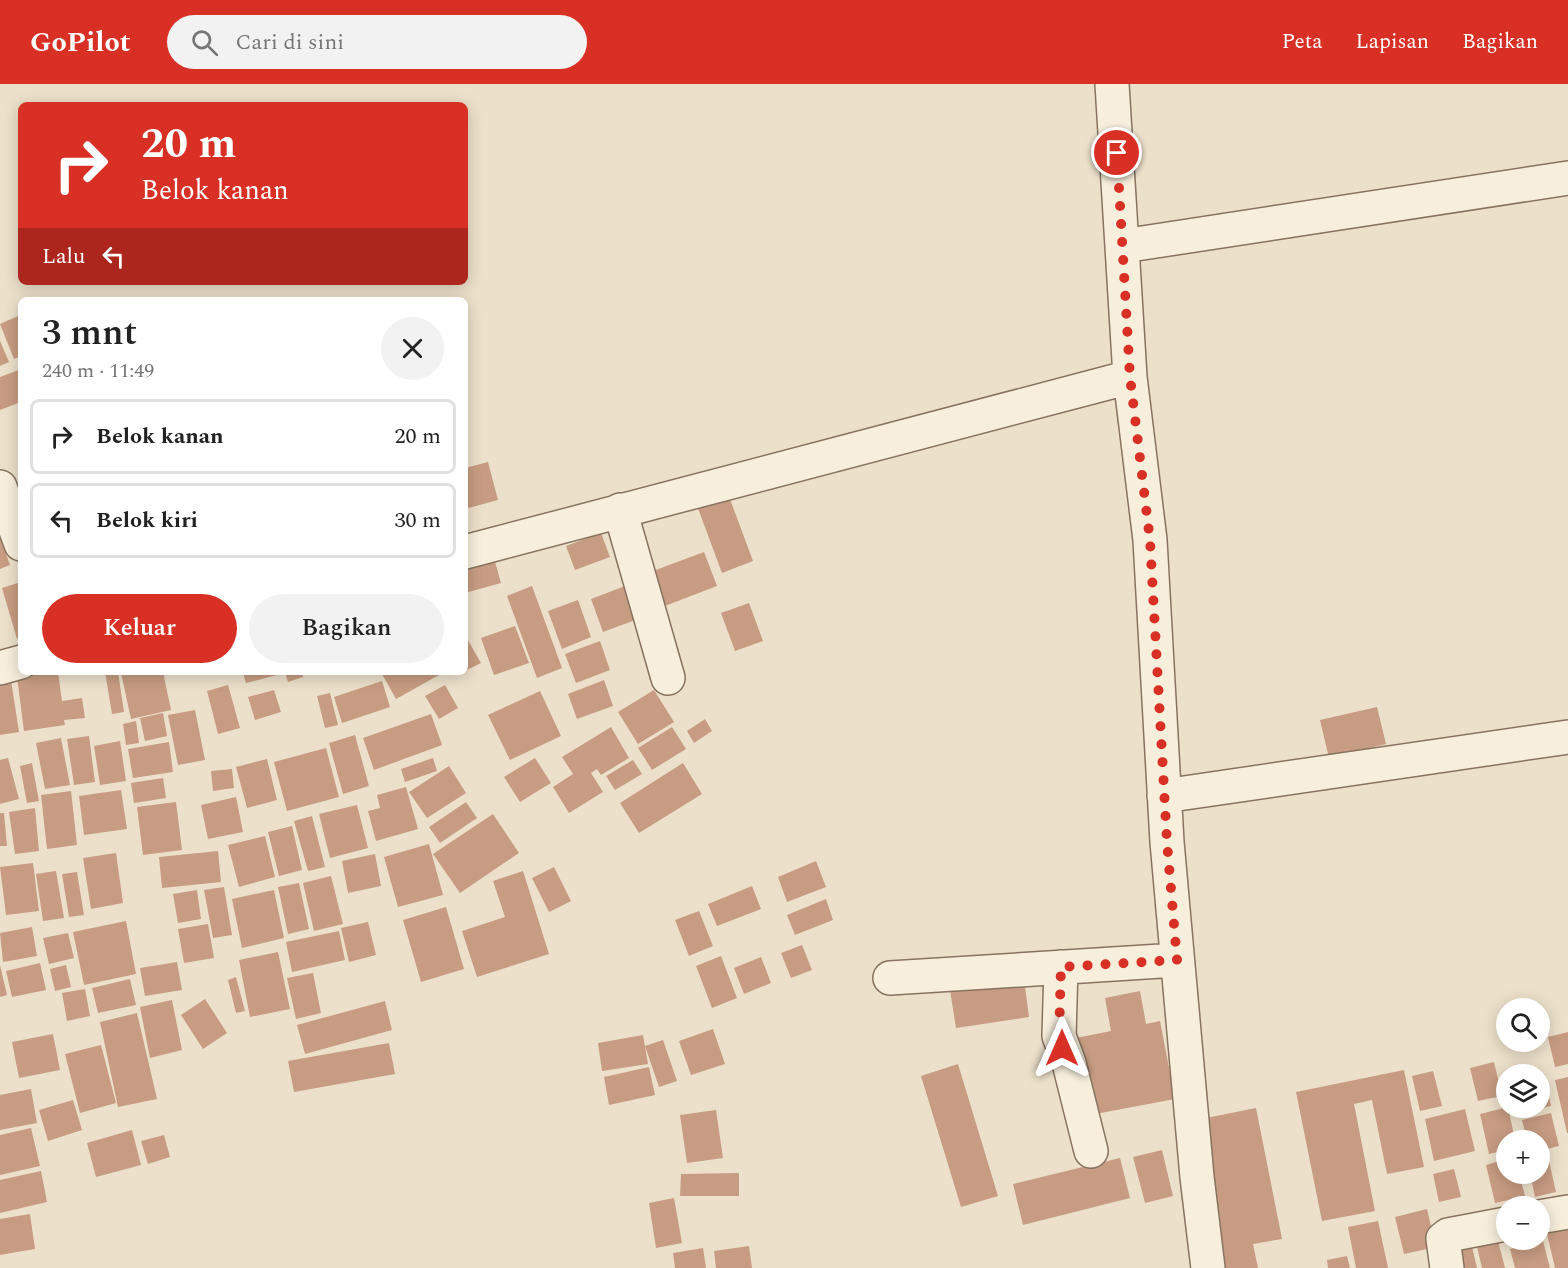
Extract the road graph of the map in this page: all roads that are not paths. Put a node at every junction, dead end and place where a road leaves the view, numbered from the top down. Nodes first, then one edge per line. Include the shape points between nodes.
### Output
1 (1112, 84) edge
2 (1568, 178) edge
3 (1123, 246) junction
4 (1130, 377) junction
5 (0, 487) edge
6 (620, 510) junction
7 (18, 536) edge
8 (468, 551) edge
9 (18, 663) edge
10 (0, 668) edge
11 (668, 678) dead end
12 (1568, 737) edge
13 (1164, 796) junction
14 (1177, 960) junction
15 (1061, 967) junction
16 (890, 978) dead end
17 (1091, 1150) dead end
18 (1568, 1212) edge
19 (1550, 1215) edge
20 (1496, 1226) edge
21 (1208, 1268) edge
22 (1447, 1268) edge

1 - 3 street
2 - 3 street
3 - 4 street
4 - 6 street
4 - 13 street via 1150,540
5 - 7 street
6 - 8 street
6 - 11 street
9 - 10 street
12 - 13 street
13 - 14 street
14 - 15 street
14 - 21 street
15 - 16 street
15 - 17 street via 1059,1036
18 - 19 street
20 - 22 street via 1443,1239

